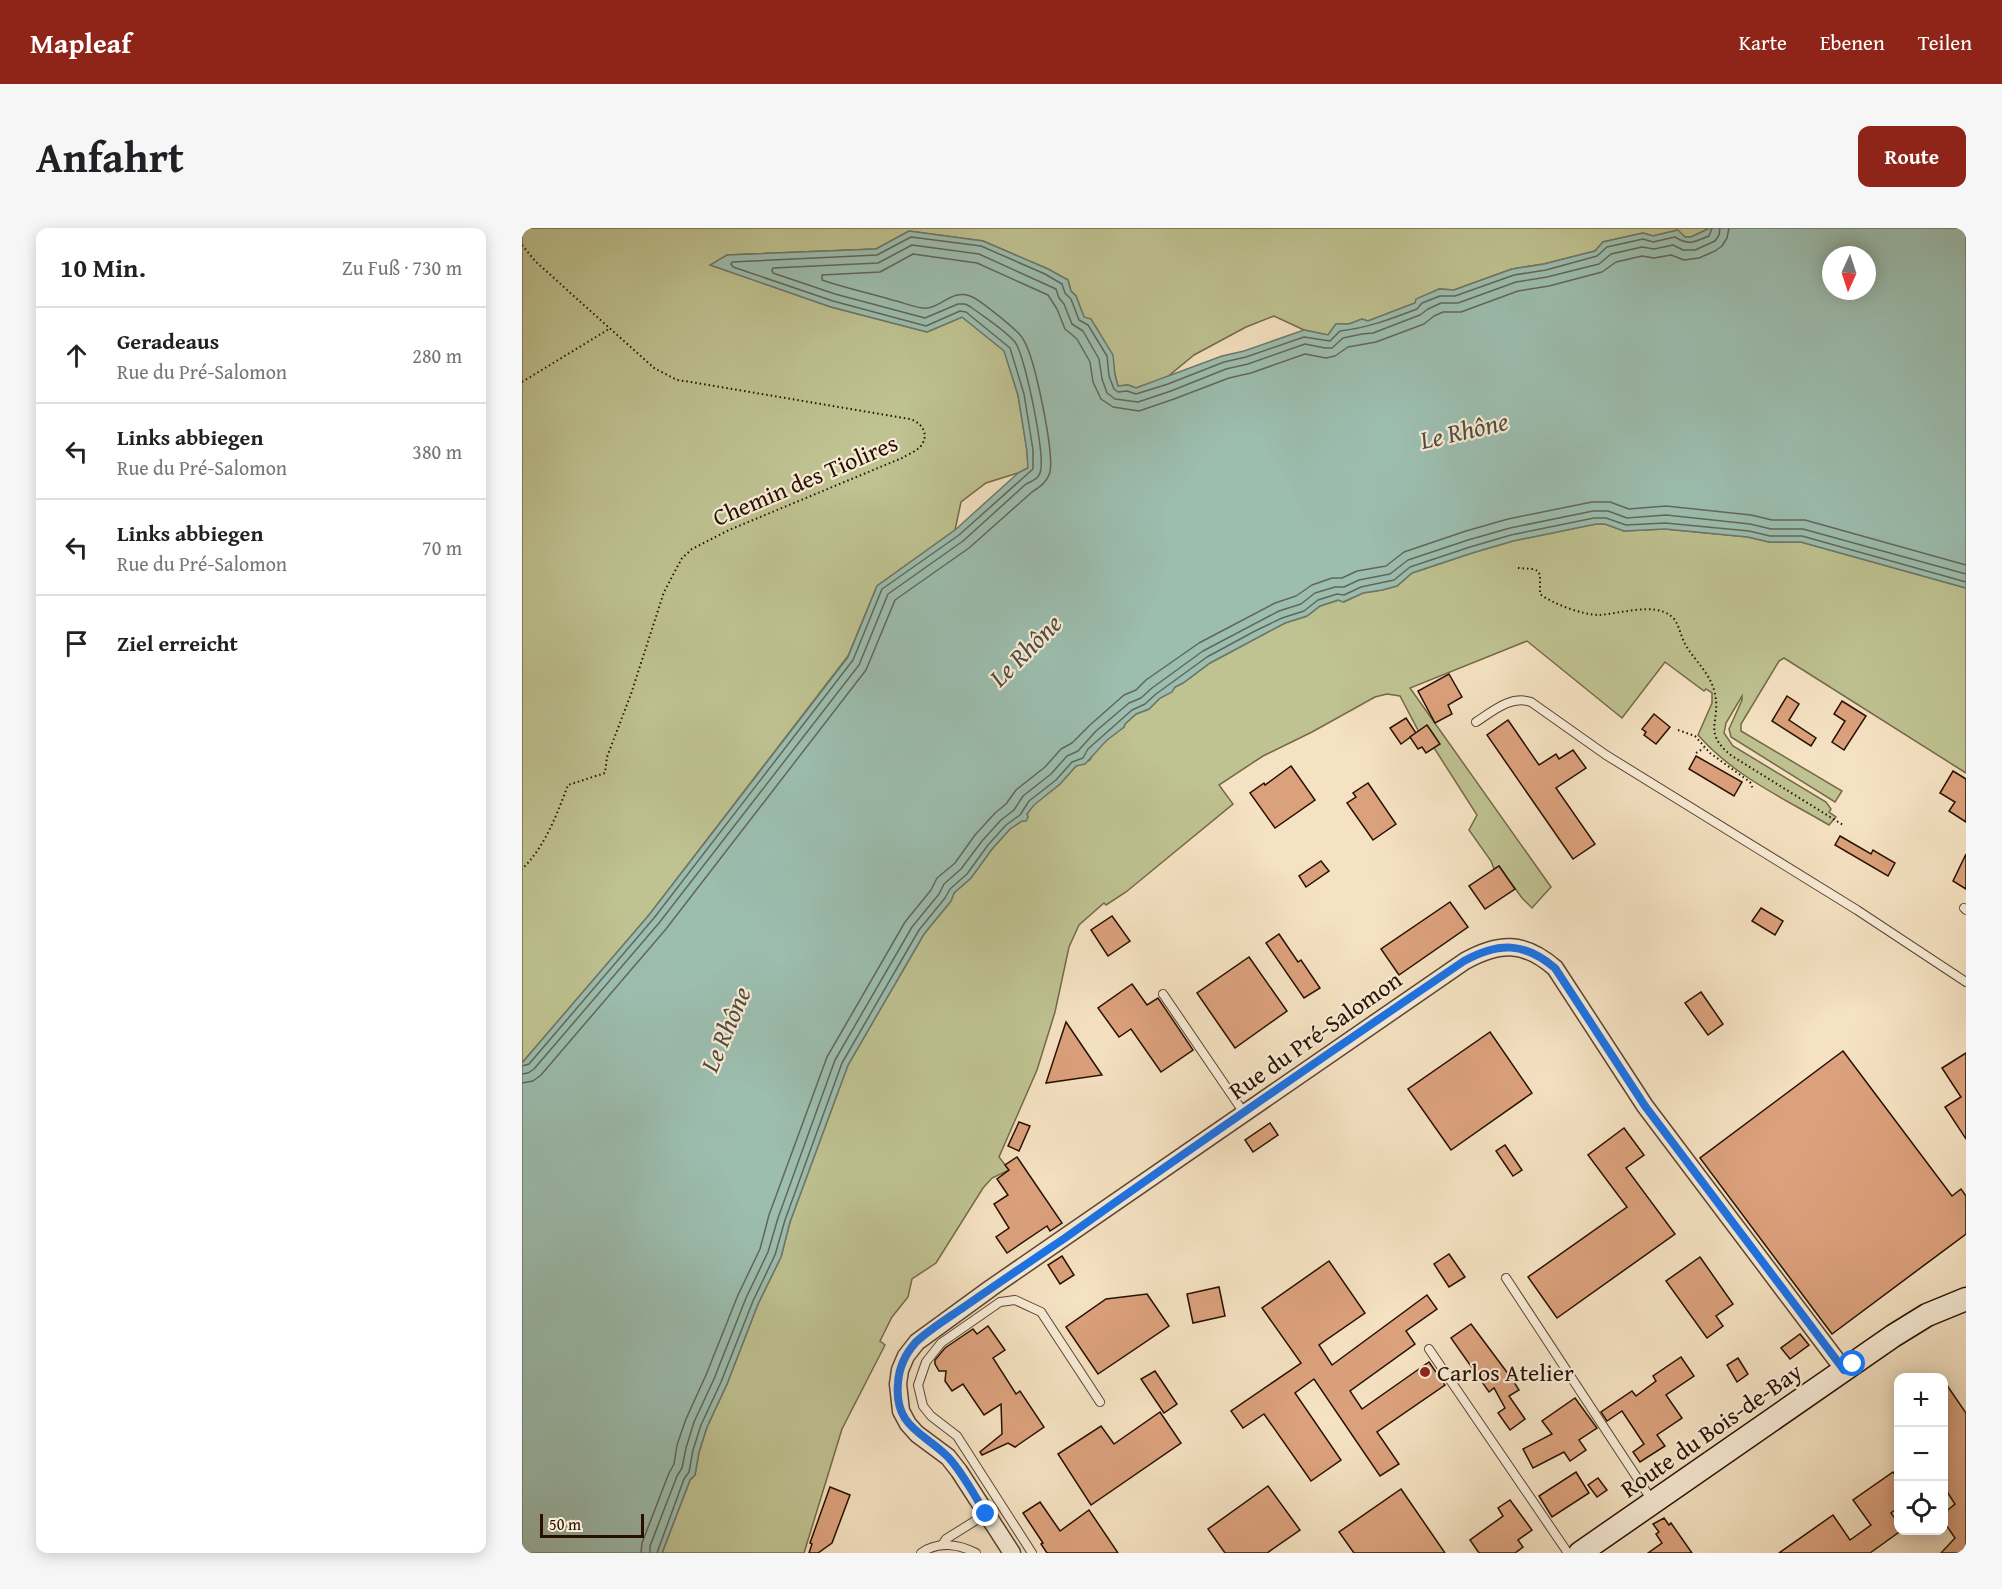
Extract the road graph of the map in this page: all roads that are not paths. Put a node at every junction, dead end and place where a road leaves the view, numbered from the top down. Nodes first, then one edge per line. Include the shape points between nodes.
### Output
1 (1476, 722) dead end
2 (1966, 982) edge
3 (1163, 994) dead end
4 (1244, 1113) junction
5 (1506, 1278) dead end
6 (1966, 1299) edge
7 (1429, 1349) dead end
8 (1844, 1370) junction
9 (1100, 1401) dead end
10 (1654, 1502) junction
11 (986, 1514) junction
12 (942, 1545) junction
13 (921, 1553) edge
14 (976, 1553) edge
15 (1012, 1553) edge
16 (1032, 1553) edge
17 (1568, 1553) edge
18 (1581, 1553) edge

1 - 2 lane via 1511,701 1531,702 1606,755
3 - 4 lane
4 - 8 street, Rue du Pré-Salomon via 1477,954 1506,947 1533,952 1555,968 1645,1106
4 - 11 street, Rue du Pré-Salomon via 940,1324 906,1356 898,1384 901,1411 918,1434 948,1457
5 - 10 lane
6 - 8 main road, Route du Bois-de-Bay via 1927,1315
7 - 17 lane
8 - 10 main road, Route du Bois-de-Bay
9 - 16 lane via 1041,1312 1015,1300 1000,1302 935,1348 921,1372 918,1385 923,1406 957,1436
10 - 18 main road, Route du Bois-de-Bay
11 - 12 lane
11 - 15 street, Rue du Pré-Salomon
12 - 13 lane
12 - 14 lane

